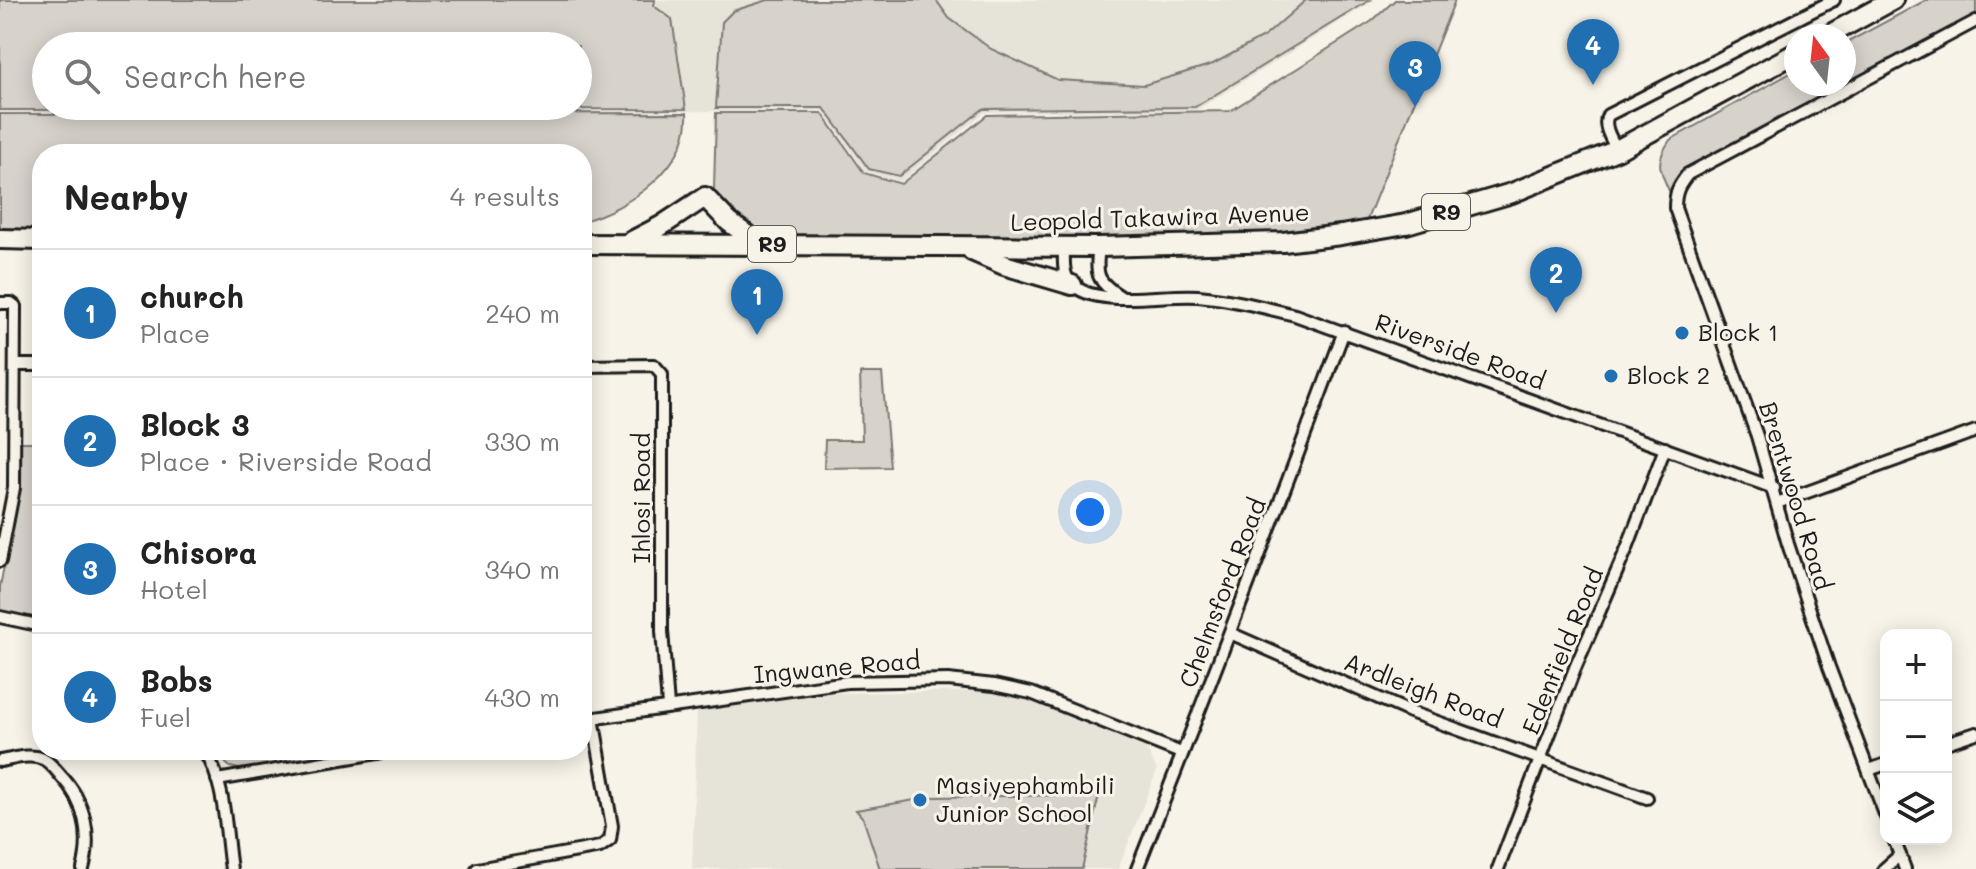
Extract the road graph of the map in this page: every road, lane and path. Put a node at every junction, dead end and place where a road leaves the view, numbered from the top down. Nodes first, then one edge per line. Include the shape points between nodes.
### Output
1 (1834, 0) edge
2 (1893, 0) edge
3 (1976, 21) edge
4 (1849, 24) edge
5 (1784, 60) edge
6 (1617, 150) junction
7 (0, 239) edge
8 (32, 240) edge
9 (758, 243) junction
10 (592, 244) edge
11 (626, 244) junction
12 (962, 247) junction
13 (1064, 247) junction
14 (1099, 247) junction
15 (1072, 285) junction
16 (1122, 298) junction
17 (0, 303) edge
18 (1344, 331) junction
19 (16, 365) junction
20 (32, 365) edge
21 (592, 366) edge
22 (1976, 431) edge
23 (1665, 448) junction
24 (1774, 488) junction
25 (1777, 503) junction
26 (0, 561) edge
27 (0, 617) edge
28 (32, 624) edge
29 (1230, 633) junction
30 (668, 706) junction
31 (592, 718) edge
32 (1976, 733) edge
33 (592, 737) edge
34 (1952, 741) edge
35 (1181, 753) junction
36 (32, 756) edge
37 (1541, 757) junction
38 (44, 760) edge
39 (210, 760) edge
40 (336, 760) edge
41 (0, 761) edge
42 (1880, 766) edge
43 (1869, 770) junction
44 (217, 780) junction
45 (1647, 798) dead end
46 (1880, 800) edge
47 (1896, 845) edge
48 (1900, 855) junction
49 (498, 868) edge
50 (83, 869) edge
51 (231, 869) edge
52 (477, 869) edge
53 (1137, 869) edge
54 (1498, 869) edge
55 (1884, 869) edge
56 (1905, 869) edge

1 - 6 street via 1608,115 1606,127
2 - 4 highway
3 - 24 street, Brentwood Road via 1688,174 1678,185 1675,208
5 - 6 highway, Leopold Takawira Avenue / R9
6 - 14 highway, Leopold Takawira Avenue / R9 via 1512,193 1406,224 1283,242
7 - 8 highway
9 - 11 highway, Leopold Takawira Avenue / R9
9 - 11 highway via 705,197
9 - 12 highway, Leopold Takawira Avenue / R9
10 - 11 highway, Leopold Takawira Avenue / R9
12 - 13 highway, Leopold Takawira Avenue / R9
12 - 15 highway
13 - 14 highway, Leopold Takawira Avenue / R9
13 - 15 street via 1064,267
14 - 16 street via 1098,277
15 - 16 street, Riverside Road
16 - 18 street, Riverside Road via 1218,298
17 - 19 street via 15,306
18 - 23 street, Riverside Road
18 - 29 street, Chelmsford Road
19 - 20 street
19 - 26 street via 14,488
21 - 30 street, Ihlosi Road via 654,365 662,374 662,631
22 - 25 street
23 - 24 street, Riverside Road
23 - 37 street, Edenfield Road
24 - 25 street, Brentwood Road
25 - 43 street, Brentwood Road via 1829,667
27 - 28 street
29 - 35 street, Chelmsford Road
29 - 37 street, Ardleigh Road via 1410,712
30 - 31 street, Ingwane Road
30 - 35 street, Ingwane Road via 847,682 948,680 1031,693
32 - 34 street
33 - 49 street via 612,826 610,840 600,847
35 - 53 street, Chelmsford Road
36 - 41 street
37 - 45 street, Ardleigh Road
37 - 54 street, Edenfield Road
38 - 50 street via 81,802
39 - 44 street
40 - 44 street
42 - 43 street
43 - 46 street, Brentwood Road
44 - 51 street
47 - 48 street
48 - 55 street
48 - 56 street
49 - 52 street

